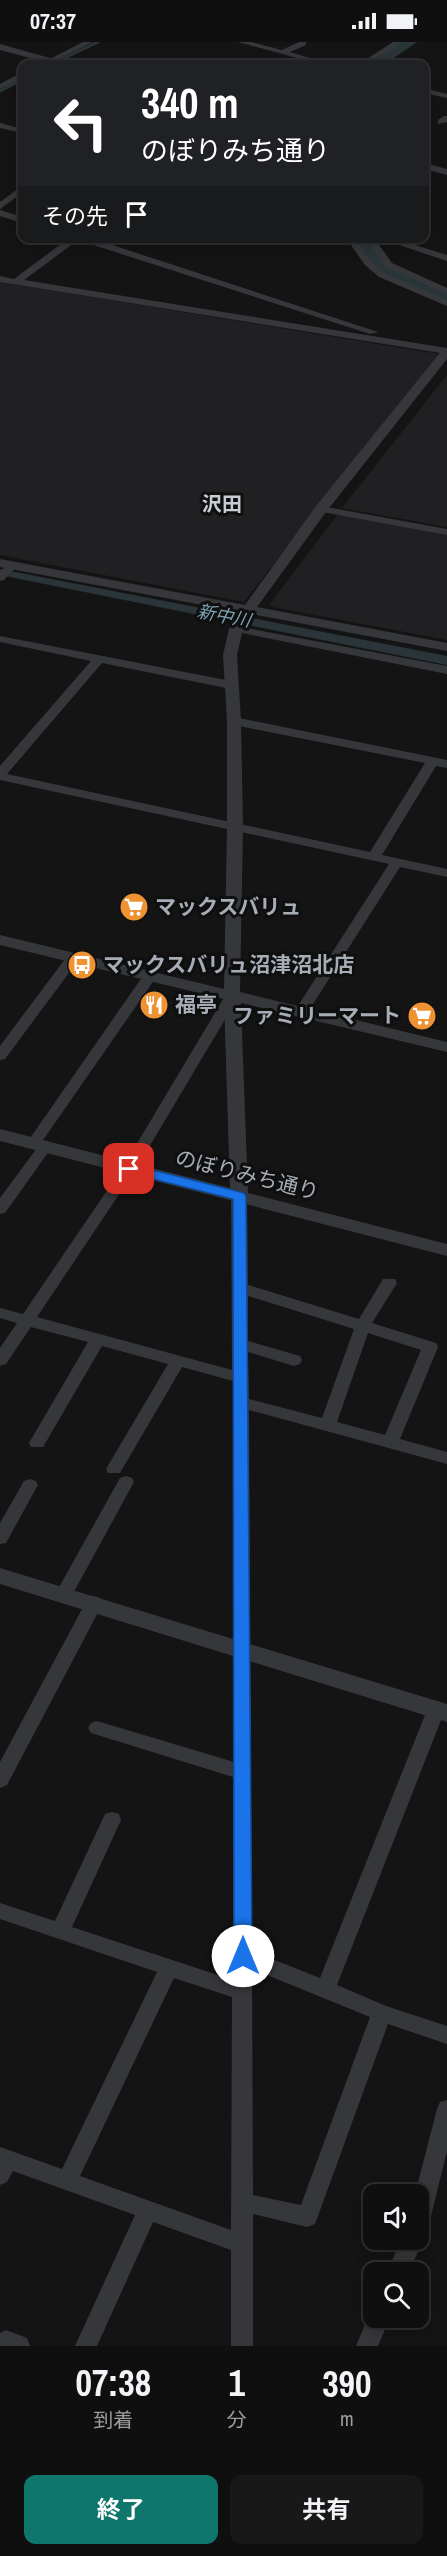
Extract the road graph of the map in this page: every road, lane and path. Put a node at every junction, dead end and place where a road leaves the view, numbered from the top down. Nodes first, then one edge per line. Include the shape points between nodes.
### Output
1 (90, 42) edge
2 (242, 42) edge
3 (398, 42) edge
4 (303, 43) edge
5 (0, 47) edge
6 (282, 53) junction
7 (38, 60) edge
8 (53, 60) edge
9 (310, 60) edge
10 (369, 60) edge
11 (18, 78) edge
12 (0, 87) edge
13 (429, 91) edge
14 (447, 96) edge
15 (0, 125) edge
16 (18, 130) edge
17 (429, 167) edge
18 (447, 172) edge
19 (18, 193) dead end
20 (0, 206) edge
21 (0, 213) edge
22 (18, 219) edge
23 (68, 243) edge
24 (96, 243) edge
25 (354, 243) edge
26 (373, 243) edge
27 (398, 243) edge
28 (447, 258) edge
29 (0, 279) edge
30 (17, 281) junction
31 (447, 291) edge
32 (447, 303) edge
33 (422, 348) junction
34 (447, 351) edge
35 (321, 509) junction
36 (447, 532) edge
37 (6, 564) edge
38 (0, 578) edge
39 (249, 609) junction
40 (238, 626) junction
41 (0, 639) edge
42 (447, 647) edge
43 (99, 659) junction
44 (447, 670) edge
45 (231, 685) junction
46 (234, 721) junction
47 (433, 761) junction
48 (447, 764) edge
49 (0, 775) edge
50 (234, 827) junction
51 (374, 857) junction
52 (397, 862) junction
53 (447, 873) edge
54 (0, 940) edge
55 (73, 958) junction
56 (150, 976) junction
57 (232, 996) junction
58 (301, 1012) junction
59 (447, 1047) edge
60 (0, 1056) edge
61 (0, 1135) edge
62 (39, 1145) junction
63 (129, 1169) junction
64 (239, 1196) junction
65 (0, 1209) edge
66 (447, 1250) edge
67 (389, 1283) dead end
68 (241, 1288) junction
69 (0, 1313) edge
70 (25, 1320) junction
71 (363, 1325) junction
72 (97, 1340) junction
73 (240, 1344) junction
74 (0, 1360) edge
75 (294, 1360) dead end
76 (177, 1362) junction
77 (239, 1377) junction
78 (240, 1402) junction
79 (328, 1426) junction
80 (37, 1443) dead end
81 (390, 1444) junction
82 (447, 1458) edge
83 (30, 1485) dead end
84 (0, 1538) edge
85 (0, 1576) edge
86 (64, 1594) junction
87 (94, 1603) junction
88 (243, 1650) junction
89 (442, 1711) edge
90 (98, 1728) dead end
91 (243, 1772) junction
92 (0, 1780) edge
93 (112, 1820) dead end
94 (0, 1911) edge
95 (60, 1931) junction
96 (243, 1956) junction
97 (169, 1967) junction
98 (325, 1990) junction
99 (243, 1992) junction
100 (382, 2013) junction
101 (446, 2030) edge
102 (447, 2109) edge
103 (442, 2151) edge
104 (2, 2164) edge
105 (67, 2181) junction
106 (429, 2191) edge
107 (242, 2202) junction
108 (148, 2210) junction
109 (242, 2244) junction
110 (375, 2328) edge
111 (86, 2346) edge
112 (242, 2346) edge
113 (367, 2346) edge

1 - 8 street
2 - 6 street
3 - 10 street
4 - 6 street
5 - 7 street
6 - 9 street
11 - 12 street
13 - 14 street
15 - 16 street
17 - 18 street
19 - 20 street
21 - 22 street
23 - 30 street
24 - 33 street
25 - 32 street via 382,275
26 - 31 street via 396,270
27 - 28 street
29 - 30 street
30 - 33 street
33 - 34 street
34 - 35 street
35 - 36 street
35 - 39 street
37 - 38 street
37 - 39 street
39 - 40 street
39 - 42 street
40 - 44 street
40 - 45 street via 230,655
41 - 43 street
43 - 45 street
43 - 49 street
45 - 46 street
46 - 47 street
46 - 50 street
47 - 48 street
47 - 51 street
49 - 50 street
50 - 51 street
50 - 57 street
51 - 52 street
52 - 53 street
52 - 58 street
54 - 55 street
55 - 56 street
55 - 60 street
56 - 57 street
56 - 62 street
57 - 58 street
57 - 63 street
57 - 64 street
58 - 59 street
61 - 62 street, のぼりみち通り
62 - 63 street, のぼりみち通り
62 - 65 street
63 - 64 street, のぼりみち通り
63 - 70 street
64 - 66 street, のぼりみち通り
64 - 68 street
67 - 71 street
68 - 71 street
68 - 73 street
69 - 70 street
70 - 72 street
70 - 74 street
71 - 79 street
71 - 81 street via 430,1347
72 - 76 street
72 - 80 street
73 - 75 street
73 - 77 street
76 - 77 street
76 - 86 street
77 - 78 street
78 - 79 street
78 - 88 street
79 - 81 street
81 - 82 street
83 - 84 street
85 - 86 street
86 - 87 street
87 - 88 street
87 - 92 street
88 - 89 street
88 - 91 street
89 - 98 street
90 - 91 street
91 - 96 street
93 - 95 street
94 - 95 street
95 - 97 street
96 - 98 street
96 - 99 street
97 - 99 street
97 - 105 street
98 - 100 street
99 - 107 street
100 - 101 street
100 - 107 street via 307,2217
102 - 103 street
103 - 106 street
104 - 105 street
105 - 108 street
107 - 109 street
108 - 109 street
108 - 111 street
109 - 112 street
110 - 113 street

